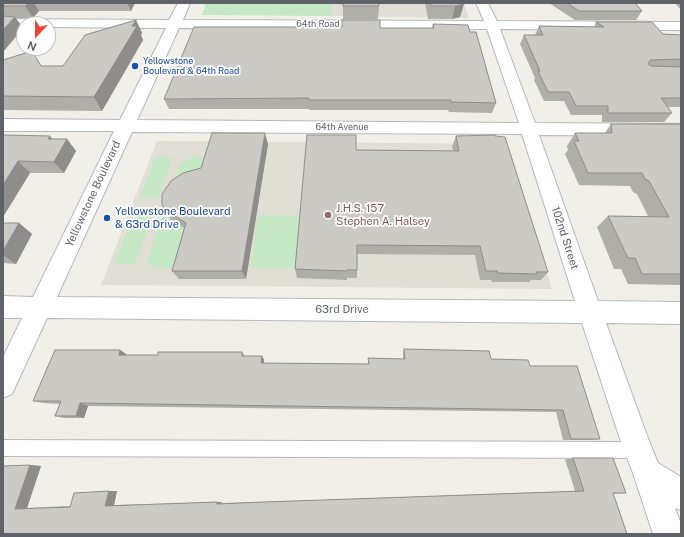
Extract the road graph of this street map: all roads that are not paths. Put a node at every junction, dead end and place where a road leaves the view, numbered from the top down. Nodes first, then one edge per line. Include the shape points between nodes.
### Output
1 (184, 3) edge
2 (482, 3) edge
3 (3, 23) edge
4 (174, 24) junction
5 (492, 25) junction
6 (681, 26) edge
7 (3, 125) edge
8 (125, 126) junction
9 (529, 129) junction
10 (681, 130) edge
11 (3, 307) edge
12 (39, 308) junction
13 (590, 312) junction
14 (681, 313) edge
15 (3, 385) edge
16 (3, 448) edge
17 (643, 461) junction
18 (681, 495) edge
19 (669, 534) edge

1 - 4 street, Yellowstone Boulevard
2 - 5 street, 102nd Street
3 - 4 street, 64th Road
4 - 5 street, 64th Road
4 - 8 street, Yellowstone Boulevard
5 - 6 street, 64th Road
5 - 9 street, 102nd Street
7 - 8 street, 64th Avenue
8 - 9 street, 64th Avenue
8 - 12 street, Yellowstone Boulevard
9 - 10 street, 64th Avenue
9 - 13 street, 102nd Street
11 - 12 street, 63rd Drive
12 - 13 street, 63rd Drive
12 - 15 street, Yellowstone Boulevard
13 - 14 street, 63rd Drive
13 - 17 street, 102nd Street
16 - 17 lane
17 - 18 street
17 - 19 street, 102nd Street

